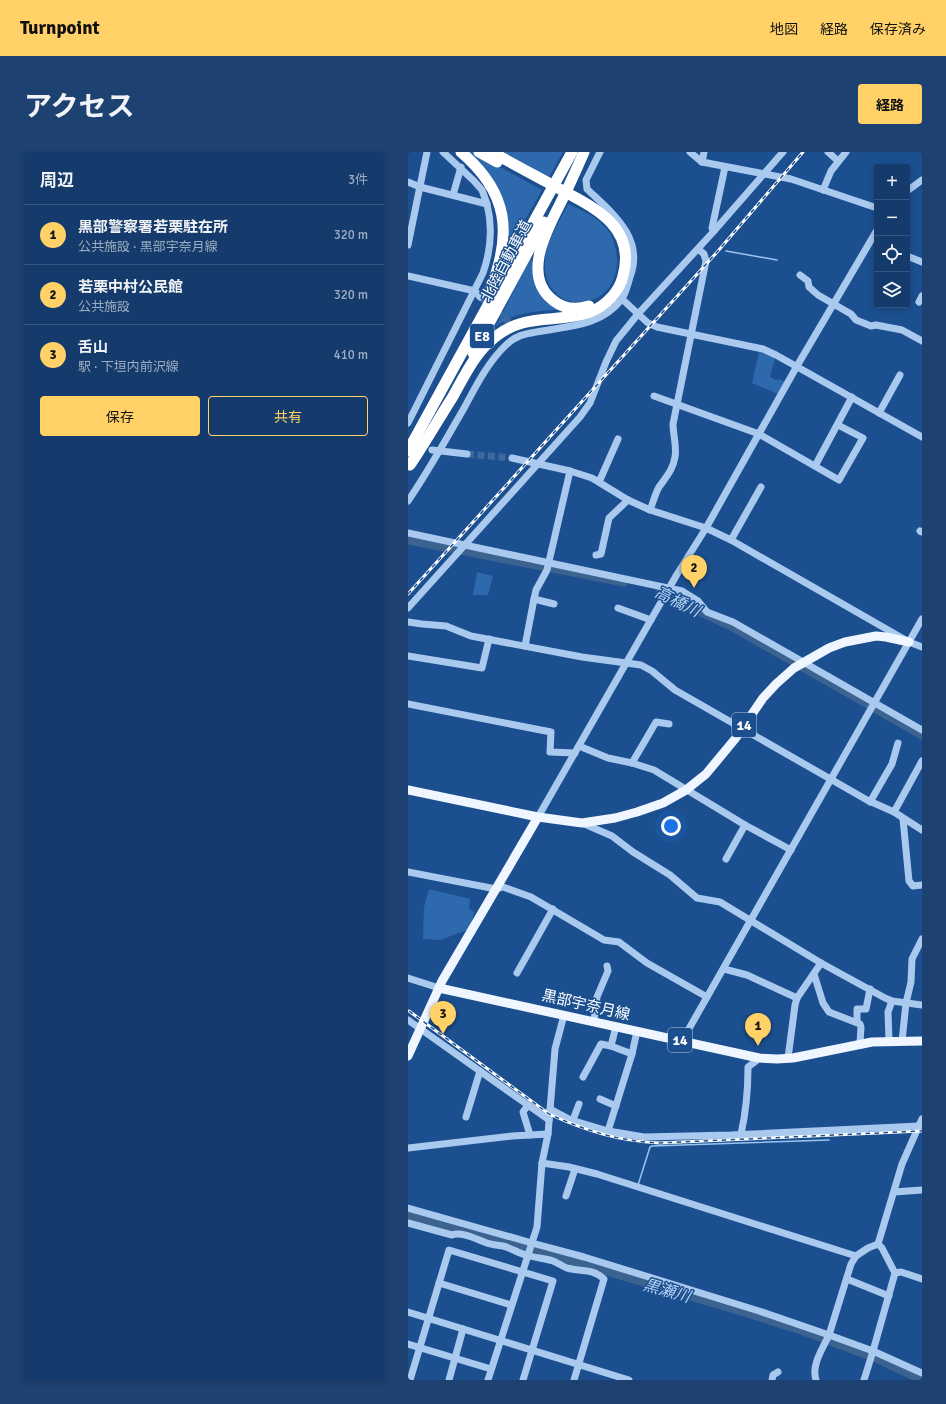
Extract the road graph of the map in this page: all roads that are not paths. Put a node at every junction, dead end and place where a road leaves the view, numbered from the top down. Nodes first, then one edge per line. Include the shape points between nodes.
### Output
1 (427, 152) edge
2 (443, 152) edge
3 (461, 152) edge
4 (479, 152) edge
5 (492, 152) edge
6 (572, 152) edge
7 (583, 152) edge
8 (600, 152) edge
9 (690, 152) edge
10 (704, 152) edge
11 (783, 152) edge
12 (828, 152) edge
13 (846, 152) edge
14 (838, 161) junction
15 (702, 162) junction
16 (461, 167) junction
17 (725, 167) junction
18 (763, 174) junction
19 (567, 176) junction
20 (922, 180) edge
21 (408, 182) edge
22 (420, 187) junction
23 (910, 189) edge
24 (823, 190) junction
25 (453, 195) junction
26 (487, 204) junction
27 (552, 205) junction
28 (874, 207) edge
29 (714, 231) junction
30 (874, 242) edge
31 (408, 246) edge
32 (698, 249) junction
33 (910, 257) edge
34 (922, 262) edge
35 (800, 275) dead end
36 (408, 276) edge
37 (475, 291) junction
38 (480, 297) tunnel mouth
39 (622, 299) junction
40 (834, 305) junction
41 (638, 314) junction
42 (517, 329) tunnel mouth
43 (523, 334) junction
44 (691, 334) junction
45 (922, 341) edge
46 (797, 366) junction
47 (900, 375) dead end
48 (441, 393) junction
49 (654, 396) dead end
50 (852, 397) junction
51 (678, 405) junction
52 (879, 413) junction
53 (408, 423) edge
54 (838, 425) junction
55 (759, 434) junction
56 (922, 437) edge
57 (618, 439) dead end
58 (408, 451) edge
59 (436, 451) junction
60 (467, 454) tunnel mouth
61 (512, 458) tunnel mouth
62 (539, 463) junction
63 (815, 466) junction
64 (409, 467) edge
65 (570, 471) junction
66 (599, 482) junction
67 (761, 487) dead end
68 (628, 500) junction
69 (408, 501) edge
70 (650, 510) junction
71 (706, 528) junction
72 (408, 533) edge
73 (731, 540) junction
74 (465, 546) junction
75 (596, 555) dead end
76 (549, 563) junction
77 (670, 588) junction
78 (534, 599) junction
79 (554, 604) dead end
80 (408, 608) edge
81 (618, 608) dead end
82 (922, 619) edge
83 (651, 620) junction
84 (408, 622) edge
85 (489, 639) junction
86 (909, 642) junction
87 (525, 646) junction
88 (922, 647) edge
89 (408, 656) edge
90 (627, 662) junction
91 (803, 662) junction
92 (874, 703) junction
93 (408, 704) edge
94 (669, 724) dead end
95 (742, 729) junction
96 (922, 730) edge
97 (898, 743) dead end
98 (577, 750) junction
99 (922, 761) edge
100 (632, 763) junction
101 (830, 780) junction
102 (408, 790) edge
103 (686, 790) junction
104 (870, 802) junction
105 (894, 812) junction
106 (538, 817) junction
107 (903, 819) junction
108 (582, 823) junction
109 (745, 825) junction
110 (922, 830) edge
111 (791, 850) junction
112 (726, 859) dead end
113 (408, 872) edge
114 (922, 885) edge
115 (496, 889) junction
116 (553, 909) junction
117 (750, 921) junction
118 (922, 939) edge
119 (821, 963) junction
120 (607, 966) dead end
121 (724, 969) junction
122 (517, 973) dead end
123 (814, 974) junction
124 (408, 978) edge
125 (439, 988) junction
126 (870, 990) junction
127 (707, 997) junction
128 (797, 998) junction
129 (892, 1001) junction
130 (906, 1003) junction
131 (922, 1005) edge
132 (564, 1015) junction
133 (408, 1020) edge
134 (594, 1021) junction
135 (857, 1022) junction
136 (616, 1026) junction
137 (420, 1028) junction
138 (638, 1031) junction
139 (889, 1040) junction
140 (682, 1041) junction
141 (902, 1041) junction
142 (922, 1041) edge
143 (860, 1043) junction
144 (611, 1046) junction
145 (632, 1054) junction
146 (408, 1056) edge
147 (756, 1058) junction
148 (788, 1058) junction
149 (480, 1071) junction
150 (583, 1076) dead end
151 (600, 1099) dead end
152 (579, 1104) dead end
153 (528, 1105) junction
154 (616, 1106) junction
155 (550, 1109) junction
156 (466, 1118) dead end
157 (549, 1120) junction
158 (573, 1120) junction
159 (921, 1122) edge
160 (608, 1131) junction
161 (548, 1134) junction
162 (741, 1134) junction
163 (530, 1135) junction
164 (408, 1148) edge
165 (542, 1163) junction
166 (575, 1169) junction
167 (922, 1190) edge
168 (894, 1192) junction
169 (566, 1196) dead end
170 (408, 1208) edge
171 (408, 1223) edge
172 (532, 1243) junction
173 (878, 1244) junction
174 (528, 1254) junction
175 (856, 1256) junction
176 (522, 1271) junction
177 (895, 1273) junction
178 (847, 1278) junction
179 (922, 1279) edge
180 (439, 1283) junction
181 (890, 1296) junction
182 (511, 1305) junction
183 (408, 1312) edge
184 (429, 1318) junction
185 (463, 1329) junction
186 (829, 1335) junction
187 (500, 1340) junction
188 (408, 1344) edge
189 (420, 1347) junction
190 (532, 1350) junction
191 (873, 1351) junction
192 (455, 1358) junction
193 (579, 1364) junction
194 (491, 1369) junction
195 (778, 1372) dead end
196 (922, 1373) edge
197 (410, 1380) edge
198 (449, 1380) edge
199 (488, 1380) edge
200 (523, 1380) edge
201 (574, 1380) edge
202 (629, 1380) edge
203 (772, 1380) edge
204 (816, 1380) edge
205 (864, 1380) edge

1 - 22 street
2 - 16 street
3 - 48 highway via 480,170 495,193 503,218 504,237 499,266 491,289
4 - 27 highway via 590,212 601,219 614,235 620,267 618,275 604,296 583,308 568,308 555,302 543,289 538,276 538,261
5 - 64 highway via 592,206 608,218 618,231 623,244 626,258 624,273 615,293 606,303 592,311 526,322 494,337 472,363
6 - 19 highway
7 - 19 highway
8 - 39 street via 586,180 587,189 621,222 632,244 632,272
9 - 15 street
10 - 15 street
11 - 18 street
12 - 14 street
13 - 14 street
14 - 24 street
15 - 17 street
16 - 25 street
16 - 26 street via 482,190
17 - 18 street
17 - 29 street via 712,228
18 - 24 street via 791,179
18 - 29 street
19 - 27 highway
20 - 23 street
21 - 22 street
22 - 25 street
22 - 31 street
24 - 28 street
25 - 26 street
26 - 37 street via 491,233 489,249
27 - 48 highway, 北陸自動車道 / E8
27 - 64 highway, 北陸自動車道 / E8
29 - 32 street
30 - 40 street
32 - 41 street
32 - 44 street via 706,260
33 - 34 street
35 - 40 street via 808,281 809,287
36 - 37 street
37 - 38 street
37 - 53 street
39 - 41 street
39 - 43 street via 607,314 593,321
40 - 45 street via 851,314 856,320 871,326 902,330
40 - 46 street
41 - 44 street via 657,327
41 - 62 street via 616,341 587,407
42 - 43 street
43 - 59 street via 513,339 497,354
44 - 46 street via 763,349
44 - 51 street
46 - 50 street
46 - 55 street
47 - 52 street
48 - 58 highway, 北陸自動車道 / E8
49 - 51 street
50 - 52 street
50 - 54 street
51 - 55 street
51 - 70 street via 673,424 676,447 672,470 659,488
52 - 56 street
54 - 63 street
54 - 63 street via 863,438 843,474 839,480
55 - 63 street
55 - 71 street
57 - 66 street
59 - 60 street
59 - 69 street
61 - 62 street
62 - 65 street
62 - 74 street
65 - 66 street
65 - 76 street
66 - 68 street
67 - 73 street
68 - 70 street
68 - 75 street via 609,518 602,554
70 - 71 street
71 - 73 street
71 - 77 street
72 - 74 street
73 - 86 street
74 - 76 street
74 - 80 street
76 - 77 street
76 - 78 street
77 - 83 street
77 - 91 street via 690,595 707,612 733,622
78 - 79 street
78 - 87 street
81 - 83 street
82 - 86 street
83 - 90 street
84 - 85 street via 446,626 471,636
85 - 87 street
85 - 89 street via 482,668
86 - 88 street
86 - 91 main road, 14 via 876,636 845,642
86 - 92 street
87 - 90 street via 582,658
90 - 95 street via 652,671 674,690
90 - 98 street
91 - 92 street
91 - 95 main road, 14 via 788,672 763,698
92 - 96 street
92 - 101 street
93 - 98 street via 551,732 550,752
94 - 100 street via 656,722
95 - 101 street
95 - 103 main road, 14 via 706,774
97 - 104 street via 892,764
98 - 100 street
98 - 106 street
99 - 105 street
100 - 103 street via 654,770
101 - 104 street
101 - 111 street
102 - 106 main road, 14
103 - 108 main road, 14 via 663,803 637,812
103 - 109 street
104 - 105 street
105 - 107 street
106 - 108 main road, 14
106 - 115 main road
107 - 110 street
107 - 114 street via 909,882 913,886
108 - 117 street via 612,836 670,875 697,898 720,902
109 - 111 street
109 - 112 street
111 - 117 street
113 - 115 street
115 - 116 street via 503,887 531,897
115 - 125 main road
116 - 122 street
116 - 127 street via 604,940 619,942 648,963
117 - 119 street
117 - 121 street
118 - 130 street via 912,959 912,982
119 - 123 street
119 - 126 street
120 - 134 street via 608,971 597,997
121 - 127 street
121 - 128 street via 747,975
123 - 128 street
123 - 135 street via 823,1003 829,1012
124 - 125 street
125 - 132 main road, 黒部宇奈月線 / 14
125 - 137 main road
126 - 129 street
126 - 135 street via 866,1009 857,1009
127 - 140 street
128 - 148 street
129 - 130 street
129 - 139 street via 888,1012
130 - 131 street
130 - 141 street
132 - 134 main road, 黒部宇奈月線 / 14
132 - 155 street via 555,1049
133 - 137 street
134 - 136 main road, 黒部宇奈月線 / 14
135 - 143 street via 861,1027
136 - 138 main road, 黒部宇奈月線 / 14
136 - 144 street
137 - 146 main road
137 - 149 street
138 - 140 main road, 黒部宇奈月線 / 14
138 - 145 street
139 - 141 main road, 黒部宇奈月線 / 14
139 - 143 main road, 黒部宇奈月線 / 14
140 - 147 main road, 黒部宇奈月線 / 14
141 - 142 main road, 黒部宇奈月線 / 14
143 - 148 main road, 黒部宇奈月線 / 14
144 - 145 street
144 - 150 street via 601,1044
145 - 154 street
147 - 148 main road, 黒部宇奈月線 / 14
147 - 162 street via 748,1067 747,1099
149 - 153 street
149 - 156 street
151 - 154 street
152 - 158 street
153 - 157 street
153 - 163 street via 523,1112
154 - 160 street
155 - 157 street
155 - 158 street
157 - 161 street
158 - 160 street
159 - 162 street
159 - 168 street via 902,1164
160 - 162 street via 644,1137
161 - 163 street
161 - 165 street
163 - 164 street
165 - 166 street
165 - 172 street via 537,1228
166 - 169 street
166 - 175 street
167 - 168 street
168 - 173 street
170 - 172 street
171 - 174 street via 452,1235 463,1235
172 - 174 street
172 - 186 street via 688,1288
173 - 175 street
173 - 177 street
174 - 176 street
174 - 193 street via 553,1261 566,1268 586,1270 604,1279
175 - 178 street
176 - 180 street via 449,1250
176 - 182 street
176 - 190 street via 553,1281
177 - 179 street via 901,1272
177 - 181 street
178 - 181 street
178 - 186 street
180 - 182 street
180 - 184 street
181 - 191 street
182 - 187 street
183 - 184 street
184 - 185 street
184 - 189 street
185 - 187 street
185 - 192 street
186 - 191 street
186 - 204 street via 816,1365
187 - 190 street
187 - 194 street
188 - 189 street
189 - 192 street
189 - 197 street
190 - 193 street
190 - 200 street
191 - 196 street
191 - 205 street
192 - 194 street
192 - 198 street
193 - 201 street
193 - 202 street
194 - 199 street
195 - 203 street

